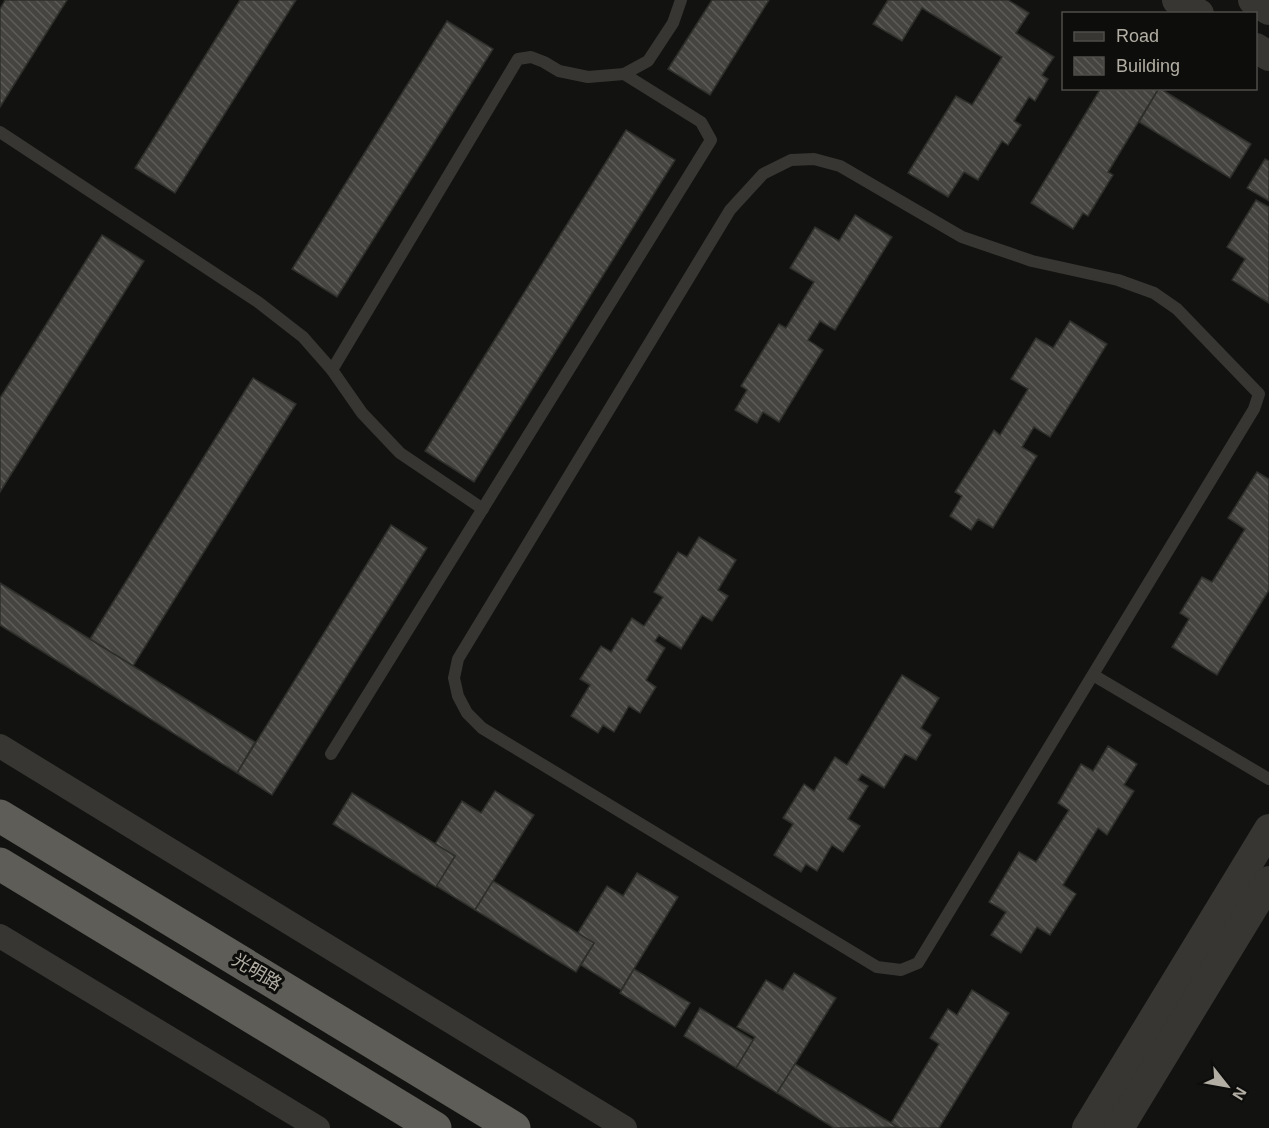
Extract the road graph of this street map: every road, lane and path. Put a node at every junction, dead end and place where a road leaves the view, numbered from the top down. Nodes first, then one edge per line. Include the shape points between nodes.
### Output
1 (681, 0) edge
2 (1177, 0) edge
3 (1253, 0) edge
4 (1269, 10) edge
5 (1196, 12) edge
6 (624, 74) junction
7 (0, 132) edge
8 (332, 370) junction
9 (483, 509) junction
10 (1093, 675) junction
11 (0, 746) edge
12 (331, 754) dead end
13 (1269, 779) edge
14 (0, 816) edge
15 (1269, 829) edge
16 (0, 864) edge
17 (1269, 881) edge
18 (0, 936) edge
19 (318, 1128) edge
20 (435, 1128) edge
21 (514, 1128) edge
22 (625, 1128) edge
23 (1087, 1128) edge
24 (1119, 1128) edge

1 - 6 lane via 673,23 648,61
2 - 5 street
3 - 4 street
6 - 8 lane via 588,77 559,71 531,57 518,59
6 - 9 lane via 701,122 711,140
7 - 8 lane via 258,302 303,337
8 - 9 lane via 362,413 400,453
9 - 12 lane
10 - 10 lane via 1254,408 1258,394 1177,309 1154,293 1118,280 1032,261 962,237 840,166 814,159 791,160 763,174 730,210 458,659 454,678 466,712 482,728 877,967 902,970 918,963
10 - 13 lane
11 - 22 street
14 - 21 highway, 光明路
15 - 23 street
16 - 20 highway
17 - 24 street
18 - 19 street

